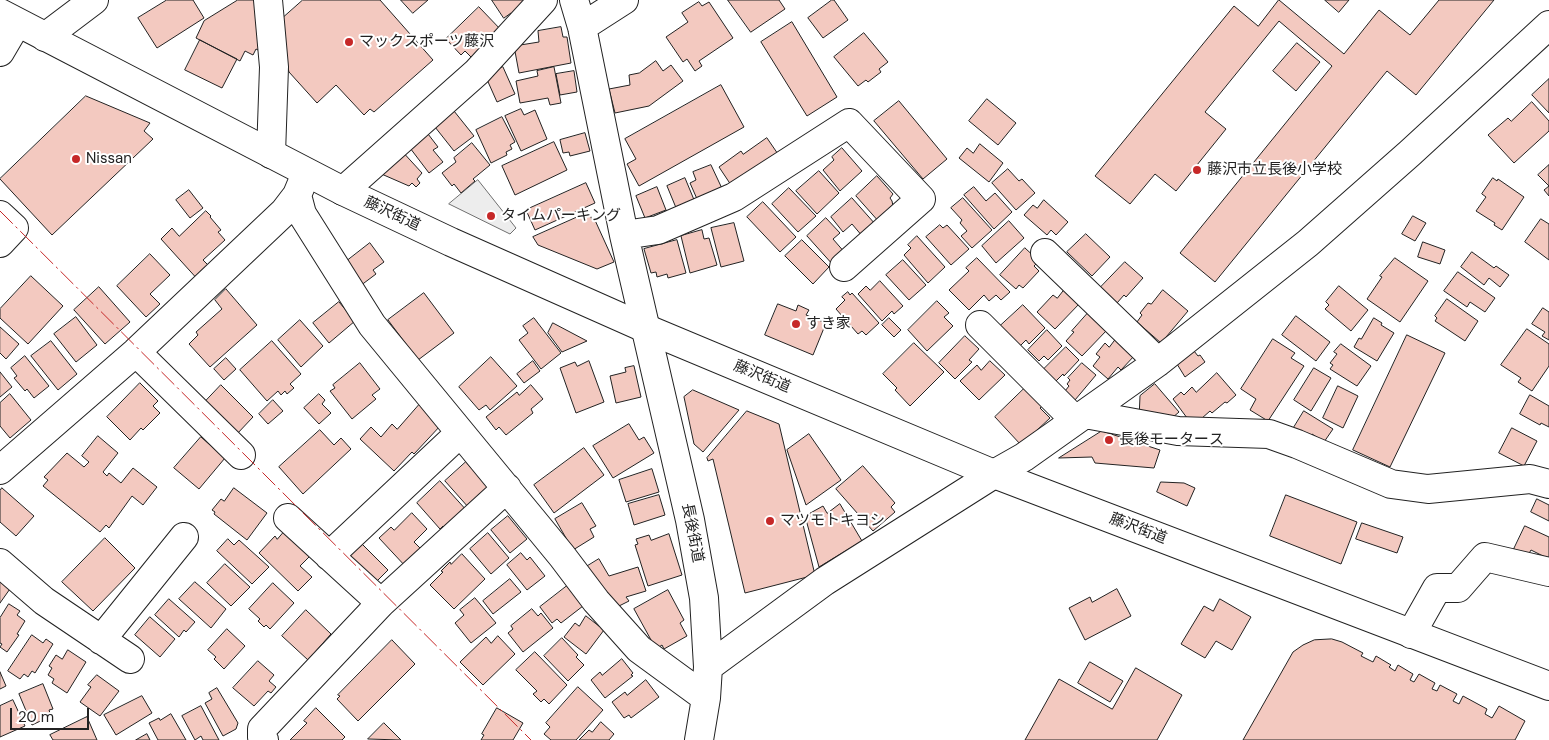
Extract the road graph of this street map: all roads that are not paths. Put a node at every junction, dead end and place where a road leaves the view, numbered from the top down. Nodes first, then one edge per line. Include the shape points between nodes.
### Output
1 (94, 0) edge
2 (268, 0) edge
3 (542, 0) edge
4 (574, 0) edge
5 (624, 0) edge
6 (9, 18) edge
7 (1549, 25) edge
8 (582, 27) junction
9 (44, 37) junction
10 (0, 52) edge
11 (271, 154) junction
12 (302, 184) junction
13 (343, 191) junction
14 (0, 215) edge
15 (624, 235) junction
16 (0, 243) edge
17 (1045, 253) dead end
18 (844, 267) dead end
19 (980, 325) dead end
20 (647, 329) junction
21 (136, 352) junction
22 (1158, 362) junction
23 (1080, 417) junction
24 (460, 432) junction
25 (241, 455) dead end
26 (0, 470) edge
27 (994, 474) junction
28 (1549, 484) edge
29 (507, 488) junction
30 (288, 518) dead end
31 (184, 537) dead end
32 (329, 556) junction
33 (0, 563) edge
34 (1549, 572) edge
35 (381, 603) junction
36 (1411, 634) junction
37 (101, 640) junction
38 (130, 660) dead end
39 (708, 667) junction
40 (1549, 686) edge
41 (706, 698) junction
42 (264, 740) edge
43 (699, 740) edge

1 - 9 main road
2 - 11 main road via 274,67
3 - 13 main road via 477,72
4 - 8 main road, 長後街道
5 - 8 main road
6 - 9 main road, 藤沢街道
6 - 10 main road
7 - 22 main road via 1308,243
8 - 15 main road, 長後街道
9 - 11 main road, 藤沢街道
11 - 12 main road, 藤沢街道
12 - 13 main road, 藤沢街道
12 - 21 main road via 284,212
12 - 24 main road via 302,214 372,325
13 - 20 main road, 藤沢街道
14 - 16 main road via 14,228
15 - 18 main road via 658,230 734,197 848,123 921,199
15 - 20 main road, 長後街道
17 - 22 main road
19 - 23 main road
20 - 27 main road, 藤沢街道
20 - 39 main road, 長後街道 via 690,520 704,598
21 - 25 main road
21 - 26 main road
22 - 23 main road
23 - 27 main road
23 - 28 main road via 1178,431 1269,434 1391,484 1428,489 1530,479
24 - 29 main road
24 - 32 main road
27 - 36 main road, 藤沢街道
27 - 39 main road via 825,581
29 - 35 main road
29 - 41 main road via 596,601 639,648
30 - 32 main road
31 - 37 main road
32 - 35 main road
33 - 37 main road via 44,601
34 - 36 main road via 1485,557 1458,588 1437,588
35 - 42 main road via 262,729
36 - 40 main road, 藤沢街道
37 - 38 main road
39 - 41 main road, 長後街道
41 - 43 main road, 長後街道

